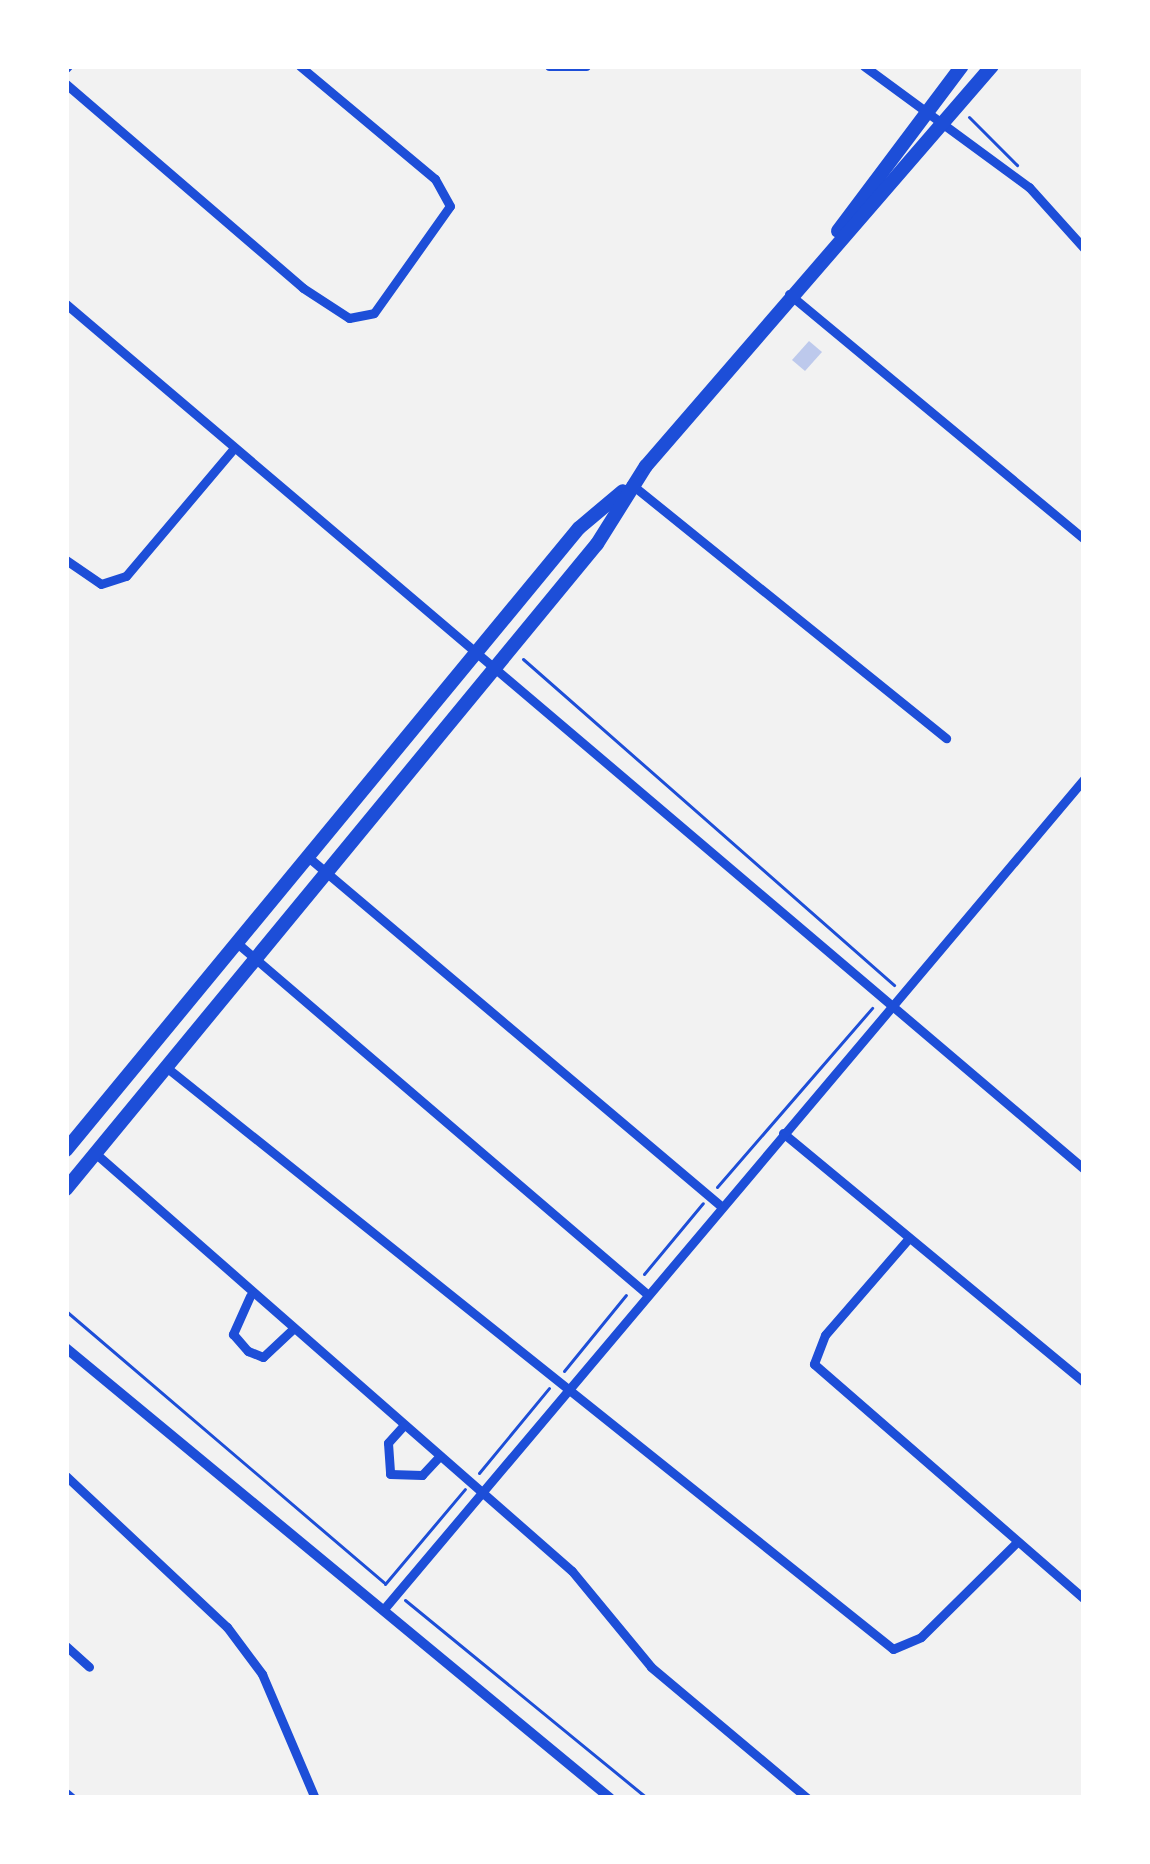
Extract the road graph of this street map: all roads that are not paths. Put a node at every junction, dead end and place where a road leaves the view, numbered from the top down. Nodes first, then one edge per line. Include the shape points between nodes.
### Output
1 (300, 66) edge
2 (549, 66) edge
3 (586, 66) edge
4 (864, 66) edge
5 (962, 66) edge
6 (992, 66) edge
7 (66, 84) edge
8 (924, 111) junction
9 (945, 124) junction
10 (829, 245) junction
11 (1084, 248) edge
12 (789, 294) junction
13 (66, 304) edge
14 (234, 448) junction
15 (632, 484) junction
16 (1084, 539) edge
17 (68, 566) edge
18 (478, 650) junction
19 (500, 664) junction
20 (946, 738) dead end
21 (1084, 778) edge
22 (308, 857) junction
23 (327, 874) junction
24 (237, 943) junction
25 (256, 959) junction
26 (894, 1005) junction
27 (166, 1067) junction
28 (783, 1133) junction
29 (66, 1150) edge
30 (95, 1154) junction
31 (1084, 1169) edge
32 (66, 1189) edge
33 (721, 1206) junction
34 (909, 1238) junction
35 (647, 1294) junction
36 (250, 1295) junction
37 (295, 1328) junction
38 (66, 1348) edge
39 (1084, 1382) edge
40 (566, 1392) junction
41 (404, 1425) junction
42 (440, 1456) junction
43 (66, 1476) edge
44 (482, 1492) junction
45 (1016, 1544) junction
46 (1084, 1599) edge
47 (383, 1610) junction
48 (66, 1646) edge
49 (89, 1666) dead end
50 (315, 1798) edge
51 (610, 1798) edge
52 (807, 1798) edge

1 - 7 street via 435,179 451,206 374,313 349,318 303,288
2 - 3 street
4 - 8 street
5 - 8 main road
6 - 9 main road
8 - 9 street
8 - 10 main road
9 - 10 main road
9 - 11 street via 1037,193
10 - 12 main road
12 - 15 main road
12 - 16 street
13 - 14 street
14 - 17 street via 127,576 101,584
14 - 18 street
15 - 18 main road via 579,528
15 - 19 main road
15 - 20 street
18 - 19 street
18 - 22 main road
19 - 23 main road
19 - 26 street
21 - 26 street
22 - 23 street
22 - 24 main road
23 - 25 main road
23 - 33 street
24 - 25 street
24 - 29 main road
25 - 27 main road
25 - 35 street
26 - 28 street
26 - 31 street
27 - 30 main road
27 - 40 street
28 - 33 street
28 - 34 street
30 - 32 main road
30 - 36 street
33 - 35 street
34 - 39 street
34 - 45 street via 825,1335 814,1364
35 - 40 street
36 - 37 street
36 - 37 street via 233,1334 248,1351 263,1357
37 - 41 street
38 - 47 street
40 - 44 street
40 - 45 street via 893,1649 921,1637
41 - 42 street
41 - 42 street via 388,1443 390,1474 422,1475
42 - 44 street
43 - 50 street via 227,1627 262,1674
44 - 47 street
44 - 52 street via 572,1571 651,1667
45 - 46 street
47 - 51 street
48 - 49 street

